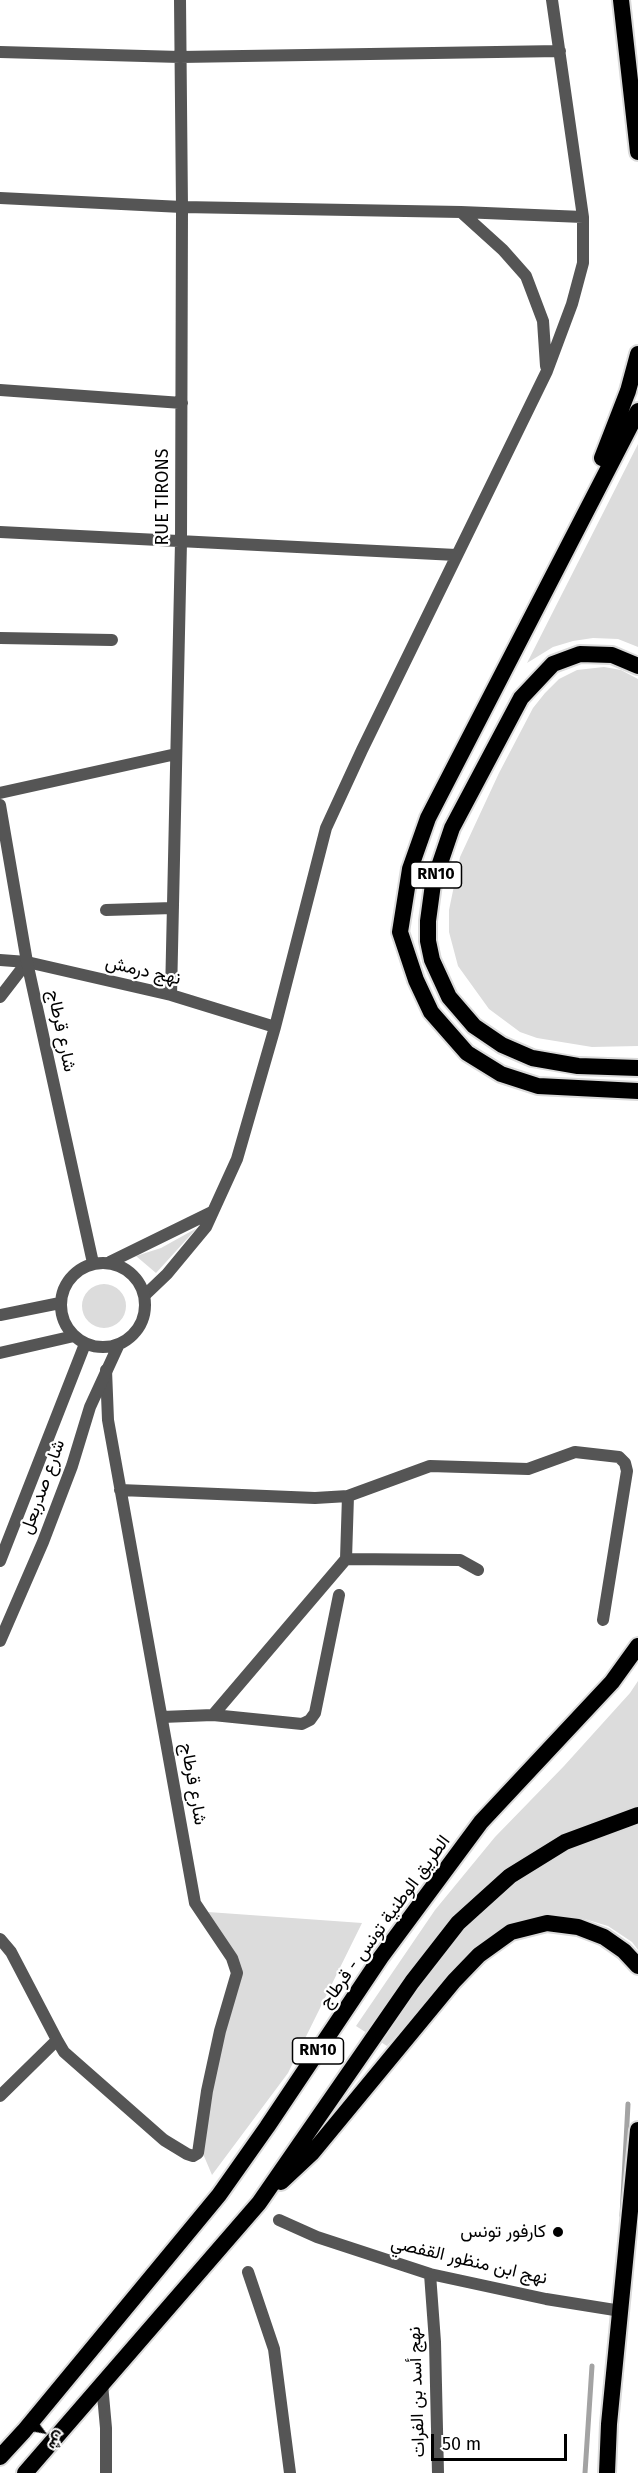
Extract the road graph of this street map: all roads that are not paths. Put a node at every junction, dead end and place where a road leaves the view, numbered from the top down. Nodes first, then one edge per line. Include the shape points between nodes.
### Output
1 (180, 0) edge
2 (552, 0) edge
3 (621, 0) edge
4 (560, 51) junction
5 (0, 52) edge
6 (180, 57) junction
7 (638, 152) edge
8 (0, 198) edge
9 (183, 207) junction
10 (461, 212) junction
11 (583, 217) junction
12 (638, 354) edge
13 (547, 371) junction
14 (0, 390) edge
15 (182, 403) junction
16 (638, 411) edge
17 (0, 532) edge
18 (181, 542) junction
19 (567, 545) junction
20 (456, 555) junction
21 (0, 638) edge
22 (112, 640) dead end
23 (638, 666) edge
24 (176, 754) junction
25 (0, 792) edge
26 (0, 805) edge
27 (173, 908) junction
28 (106, 910) dead end
29 (0, 960) edge
30 (27, 962) junction
31 (171, 995) junction
32 (0, 997) edge
33 (275, 1027) junction
34 (635, 1068) edge
35 (638, 1091) edge
36 (212, 1212) junction
37 (110, 1262) junction
38 (93, 1263) junction
39 (145, 1295) junction
40 (60, 1303) junction
41 (0, 1315) edge
42 (74, 1336) junction
43 (85, 1344) junction
44 (119, 1344) junction
45 (0, 1353) edge
46 (106, 1370) junction
47 (120, 1490) junction
48 (348, 1497) junction
49 (6, 1531) edge
50 (346, 1559) junction
51 (0, 1561) edge
52 (478, 1570) dead end
53 (339, 1595) dead end
54 (603, 1620) dead end
55 (0, 1641) edge
56 (638, 1646) edge
57 (213, 1715) junction
58 (162, 1717) junction
59 (638, 1815) edge
60 (0, 1939) edge
61 (638, 1966) edge
62 (57, 2040) junction
63 (0, 2096) edge
64 (638, 2130) edge
65 (259, 2203) junction
66 (279, 2220) dead end
67 (248, 2272) dead end
68 (430, 2274) junction
69 (621, 2311) junction
70 (102, 2384) junction
71 (0, 2457) edge
72 (25, 2473) edge
73 (106, 2473) edge
74 (290, 2473) edge
75 (438, 2473) edge
76 (606, 2473) edge

1 - 6 street, RUE TIRONS
2 - 4 street
3 - 7 highway
4 - 6 street
4 - 11 street
5 - 6 street
6 - 9 street, RUE TIRONS
8 - 9 street
9 - 10 street
9 - 15 street, RUE TIRONS
10 - 11 street
10 - 13 street via 526,276 543,321
11 - 13 street via 583,263
12 - 19 highway via 620,414
13 - 20 street
14 - 15 street
15 - 18 street, RUE TIRONS
16 - 19 highway
17 - 18 street
18 - 20 street
18 - 24 street, RUE TIRONS
19 - 35 highway via 428,818 410,869 400,932 431,1012 467,1053 501,1074 538,1086
20 - 33 street via 326,828
21 - 22 street
23 - 34 highway, RN10 via 612,655 580,654 553,664 521,698 452,828 433,884 428,921 432,960 449,997 474,1026 502,1045 532,1058 578,1066
24 - 25 street
24 - 27 street, RUE TIRONS
26 - 30 street, شارع قرطاج
27 - 28 street
27 - 31 street, RUE TIRONS
29 - 30 street, نهج درمش
30 - 31 street, نهج درمش
30 - 32 street
30 - 38 street, شارع قرطاج
31 - 33 street, نهج درمش
33 - 36 street via 237,1159
36 - 37 street
36 - 39 street via 206,1227 186,1252
37 - 38 street
37 - 39 street via 126,1268
38 - 40 street via 70,1278
39 - 44 street via 141,1325
40 - 41 street
40 - 42 street via 63,1321
42 - 43 street
42 - 45 street
43 - 44 street
43 - 49 street, شارع صدربعل
44 - 46 street, شارع صدربعل
46 - 47 street, شارع قرطاج via 108,1420
46 - 55 street, شارع صدربعل via 43,1542
47 - 48 street
47 - 58 street, شارع قرطاج
48 - 50 street
48 - 54 street via 430,1466 528,1469 575,1452 619,1457 627,1471
49 - 51 street, شارع صدربعل
50 - 52 street via 460,1560
50 - 57 street
53 - 57 street via 315,1713 310,1720 302,1724
56 - 71 highway, الطريق الوطنية تونس - قرطاج / RN10 via 612,1682 482,1822 381,1957 219,2195
57 - 58 street
58 - 62 street, شارع قرطاج via 195,1903 237,1973 220,2031 198,2153 187,2154 164,2140 64,2052
59 - 65 highway, RN10 via 565,1842 510,1876 458,1923 412,1982
60 - 62 street via 11,1952
61 - 65 highway via 604,1937 578,1927 547,1923 511,1932 479,1955 454,1981 312,2152
62 - 63 street
64 - 69 highway
65 - 70 highway, RN10
66 - 68 street, نهج ابن منظور القفصي via 317,2237
67 - 74 street via 274,2349
68 - 69 street, نهج ابن منظور القفصي
68 - 75 street, نهج أسد بن الفرات
69 - 76 highway
70 - 72 highway, RN10
70 - 73 street

